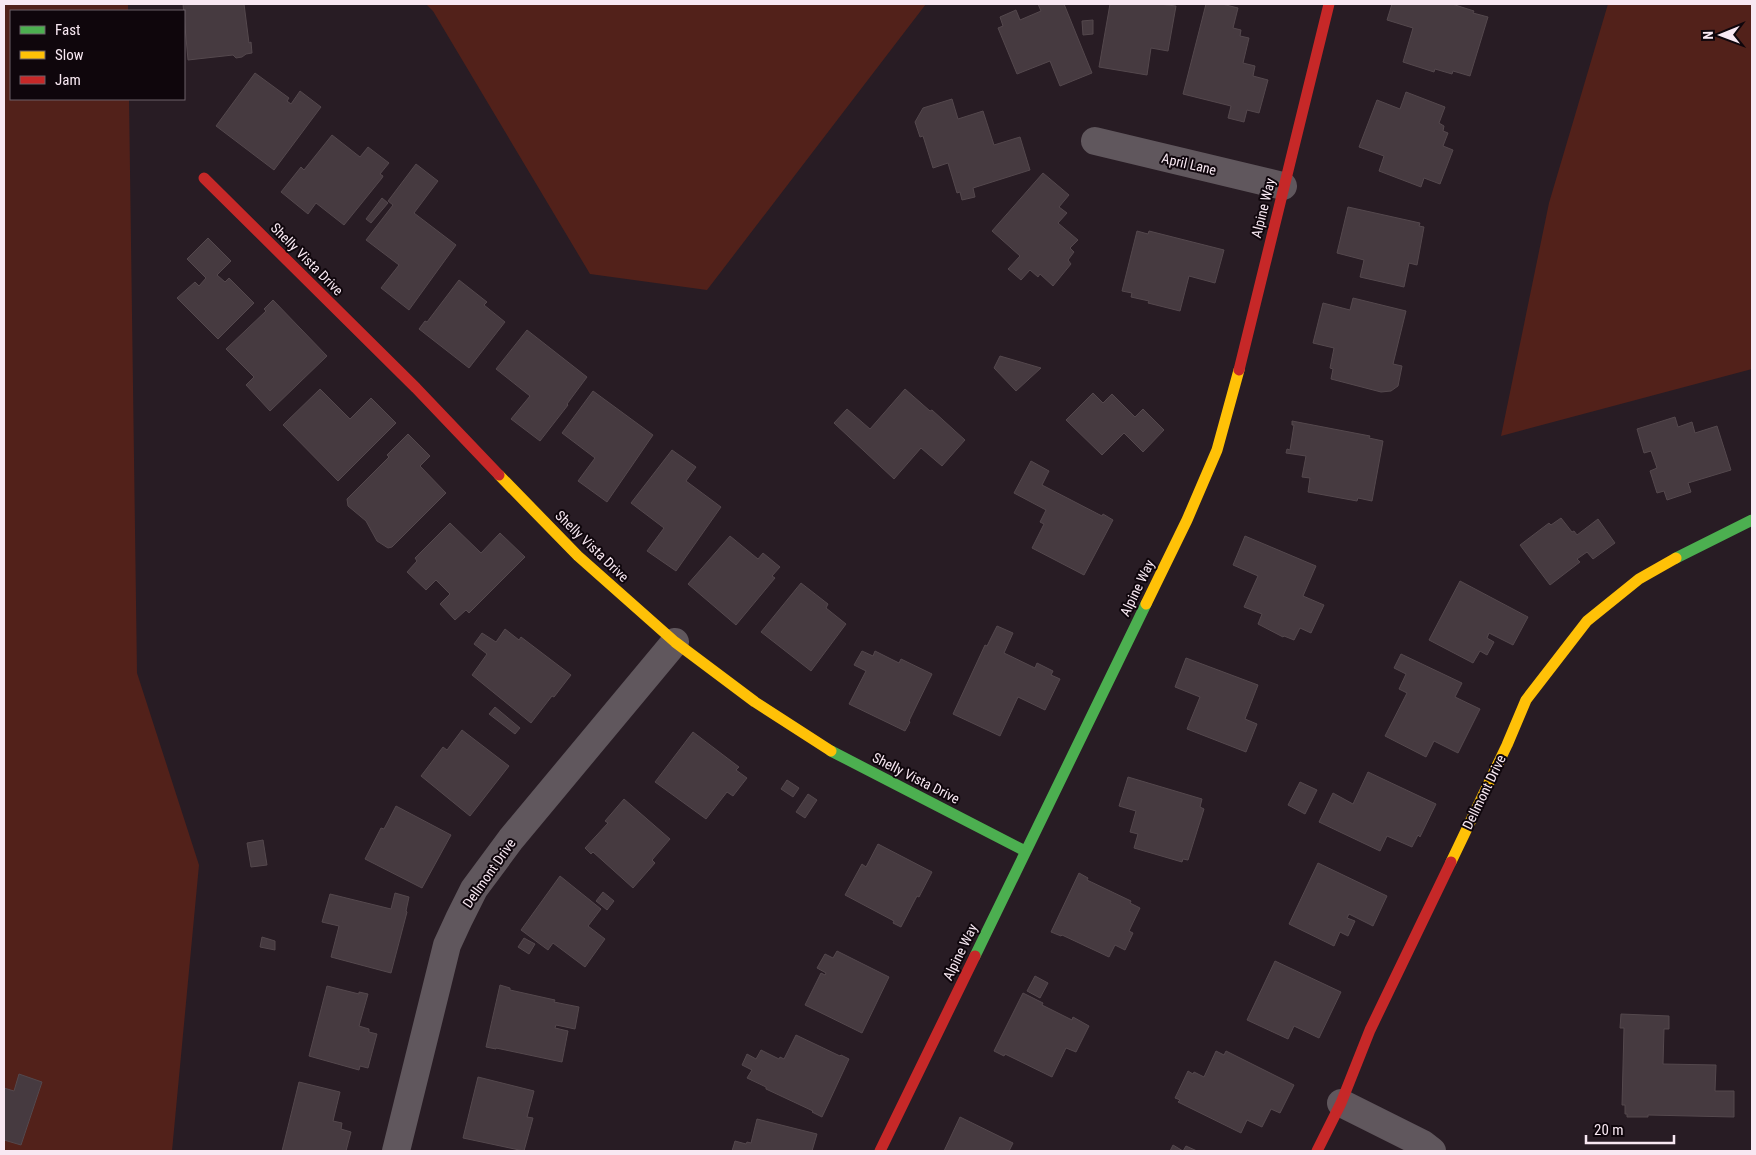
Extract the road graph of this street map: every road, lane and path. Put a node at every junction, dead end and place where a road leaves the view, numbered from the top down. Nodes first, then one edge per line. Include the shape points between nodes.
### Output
1 (1329, 4) edge
2 (1095, 141) dead end
3 (204, 178) dead end
4 (1284, 186) junction
5 (1752, 520) edge
6 (675, 642) junction
7 (1025, 851) junction
8 (1341, 1103) junction
9 (396, 1151) edge
10 (880, 1151) edge
11 (1317, 1151) edge
12 (1432, 1151) edge

1 - 4 street, Alpine Way
2 - 4 street, April Lane
3 - 6 street, Shelly Vista Drive via 416,388 578,556
4 - 7 street, Alpine Way via 1232,401 1214,458 1187,520
5 - 8 street, Dellmont Drive via 1639,579 1587,621 1526,700 1370,1030
6 - 7 street, Shelly Vista Drive via 755,702 824,746
6 - 9 street, Dellmont Drive via 474,889 447,944
7 - 10 street, Alpine Way
8 - 11 street, Dellmont Drive
8 - 12 street

